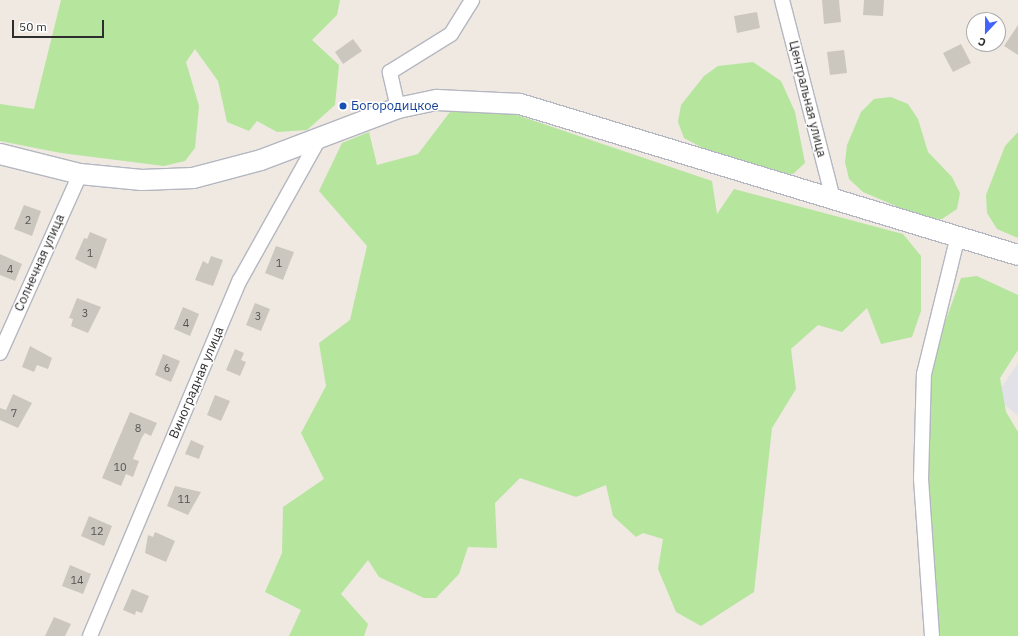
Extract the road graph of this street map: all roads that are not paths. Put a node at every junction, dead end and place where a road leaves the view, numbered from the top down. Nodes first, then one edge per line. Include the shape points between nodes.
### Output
1 (472, 0) edge
2 (782, 0) edge
3 (398, 108) junction
4 (320, 137) junction
5 (0, 154) edge
6 (80, 174) junction
7 (833, 198) junction
8 (958, 236) junction
9 (1018, 255) edge
10 (0, 352) edge
11 (90, 636) edge
12 (932, 636) edge

1 - 3 street via 451,34 390,72
2 - 7 street, Центральная улица
3 - 4 street
3 - 7 street via 437,100 520,104
4 - 6 street via 261,160 193,178 142,180
4 - 11 street, Виноградная улица via 240,280
5 - 6 street
6 - 10 street, Солнечная улица
7 - 8 street
8 - 9 street
8 - 12 street via 924,374 921,479

